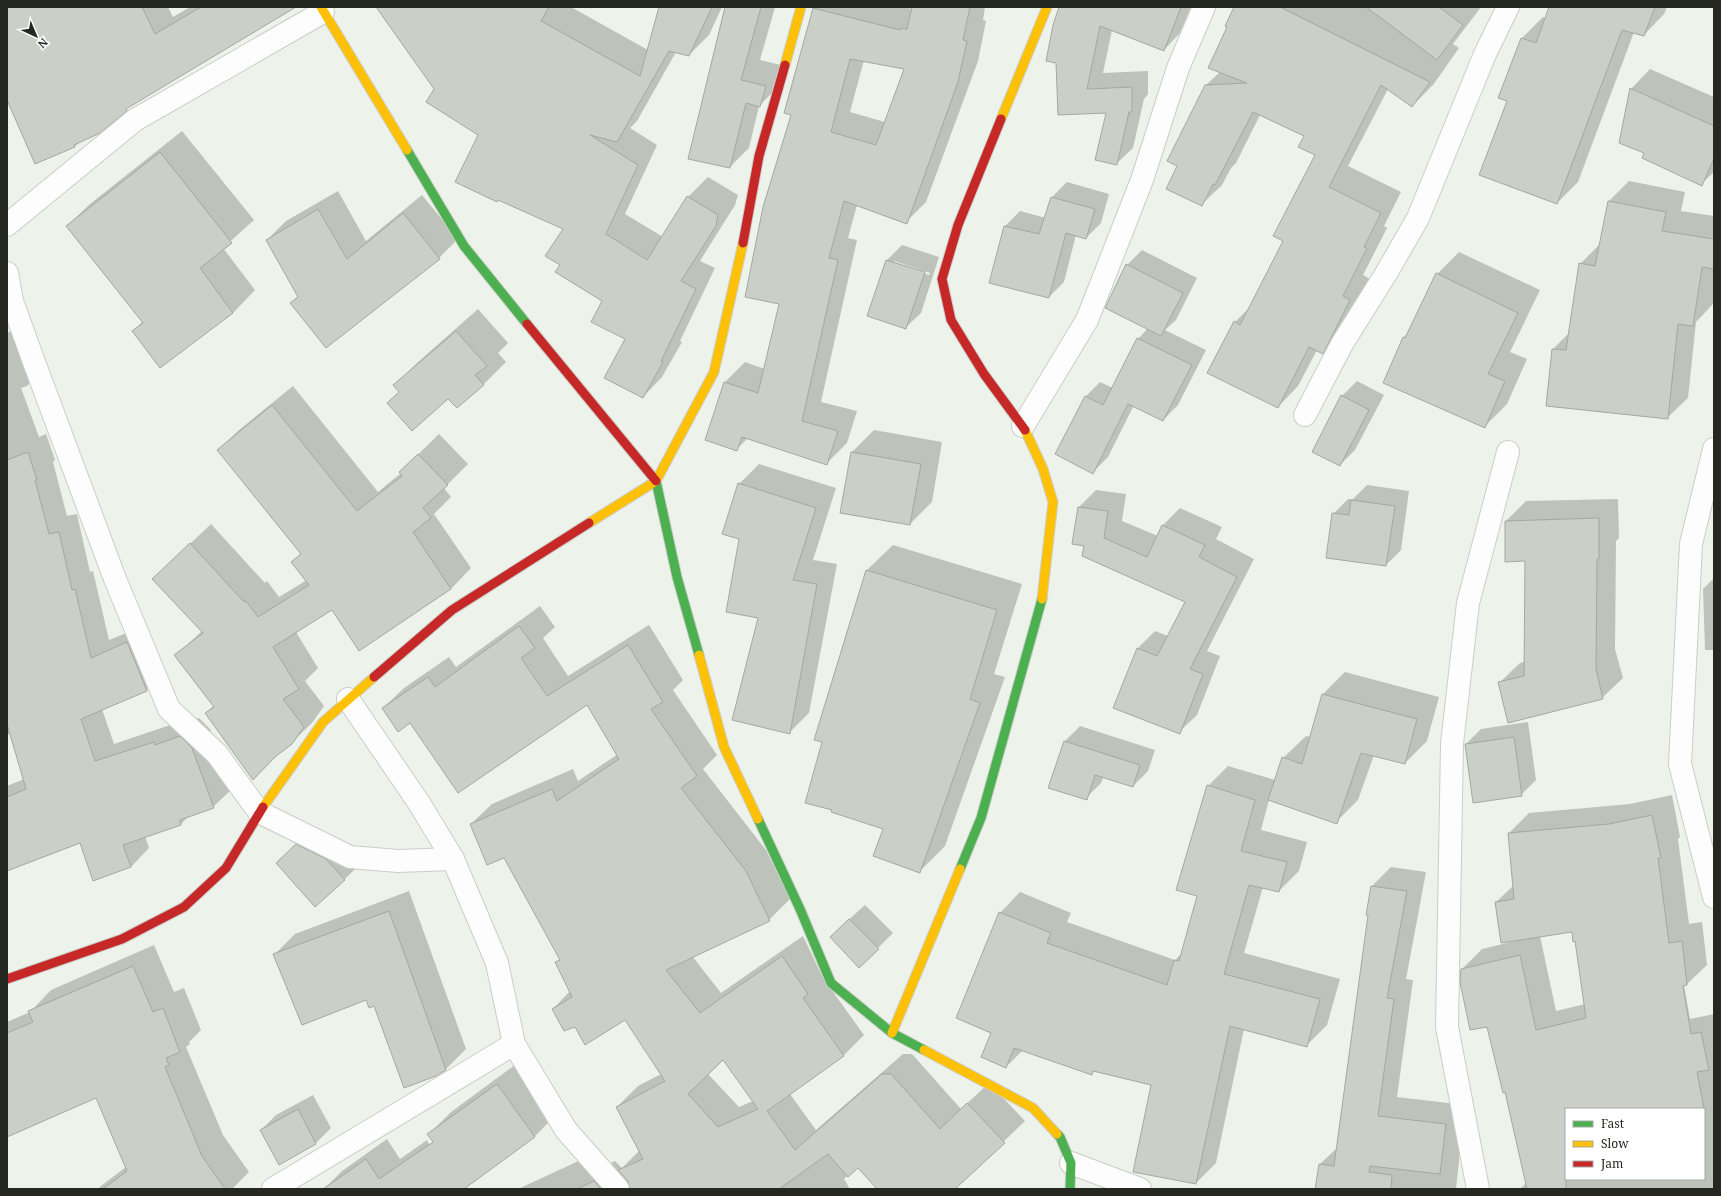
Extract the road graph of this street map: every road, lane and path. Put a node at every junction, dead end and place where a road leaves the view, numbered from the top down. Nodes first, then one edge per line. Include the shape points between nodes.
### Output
1 (801, 7) edge
2 (1047, 7) edge
3 (1204, 7) edge
4 (1508, 7) edge
5 (322, 9) edge
6 (7, 225) edge
7 (7, 273) edge
8 (1305, 415) dead end
9 (1023, 426) junction
10 (1714, 449) edge
11 (1508, 452) dead end
12 (656, 481) junction
13 (348, 699) junction
14 (259, 812) junction
15 (453, 859) junction
16 (1714, 897) edge
17 (7, 979) edge
18 (892, 1033) junction
19 (514, 1044) junction
20 (1071, 1163) junction
21 (273, 1189) edge
22 (618, 1189) edge
23 (1070, 1189) edge
24 (1140, 1189) edge
25 (1478, 1189) edge

1 - 12 street via 759,156 739,268 714,372
2 - 9 street via 958,225 942,279 951,320 984,374
3 - 9 street via 1178,68 1142,180 1087,320
4 - 8 street via 1485,54 1418,218 1342,344
5 - 6 street via 135,120
5 - 12 street via 464,246
7 - 14 street via 12,301 36,370 115,579 169,709 216,754
9 - 18 street via 1043,469 1053,502 1042,599 981,818
10 - 16 street via 1691,544 1680,764
11 - 25 street via 1468,603 1452,744 1448,1027
12 - 13 street via 452,610
12 - 18 street via 677,577 724,747 831,983
13 - 14 street via 323,722
13 - 15 street via 419,803
14 - 15 street via 350,857 398,861
14 - 17 street via 226,868 184,907 122,939
15 - 19 street via 496,963
18 - 20 street via 1032,1108 1060,1137
19 - 21 street
19 - 22 street via 566,1130
20 - 23 street
20 - 24 street

